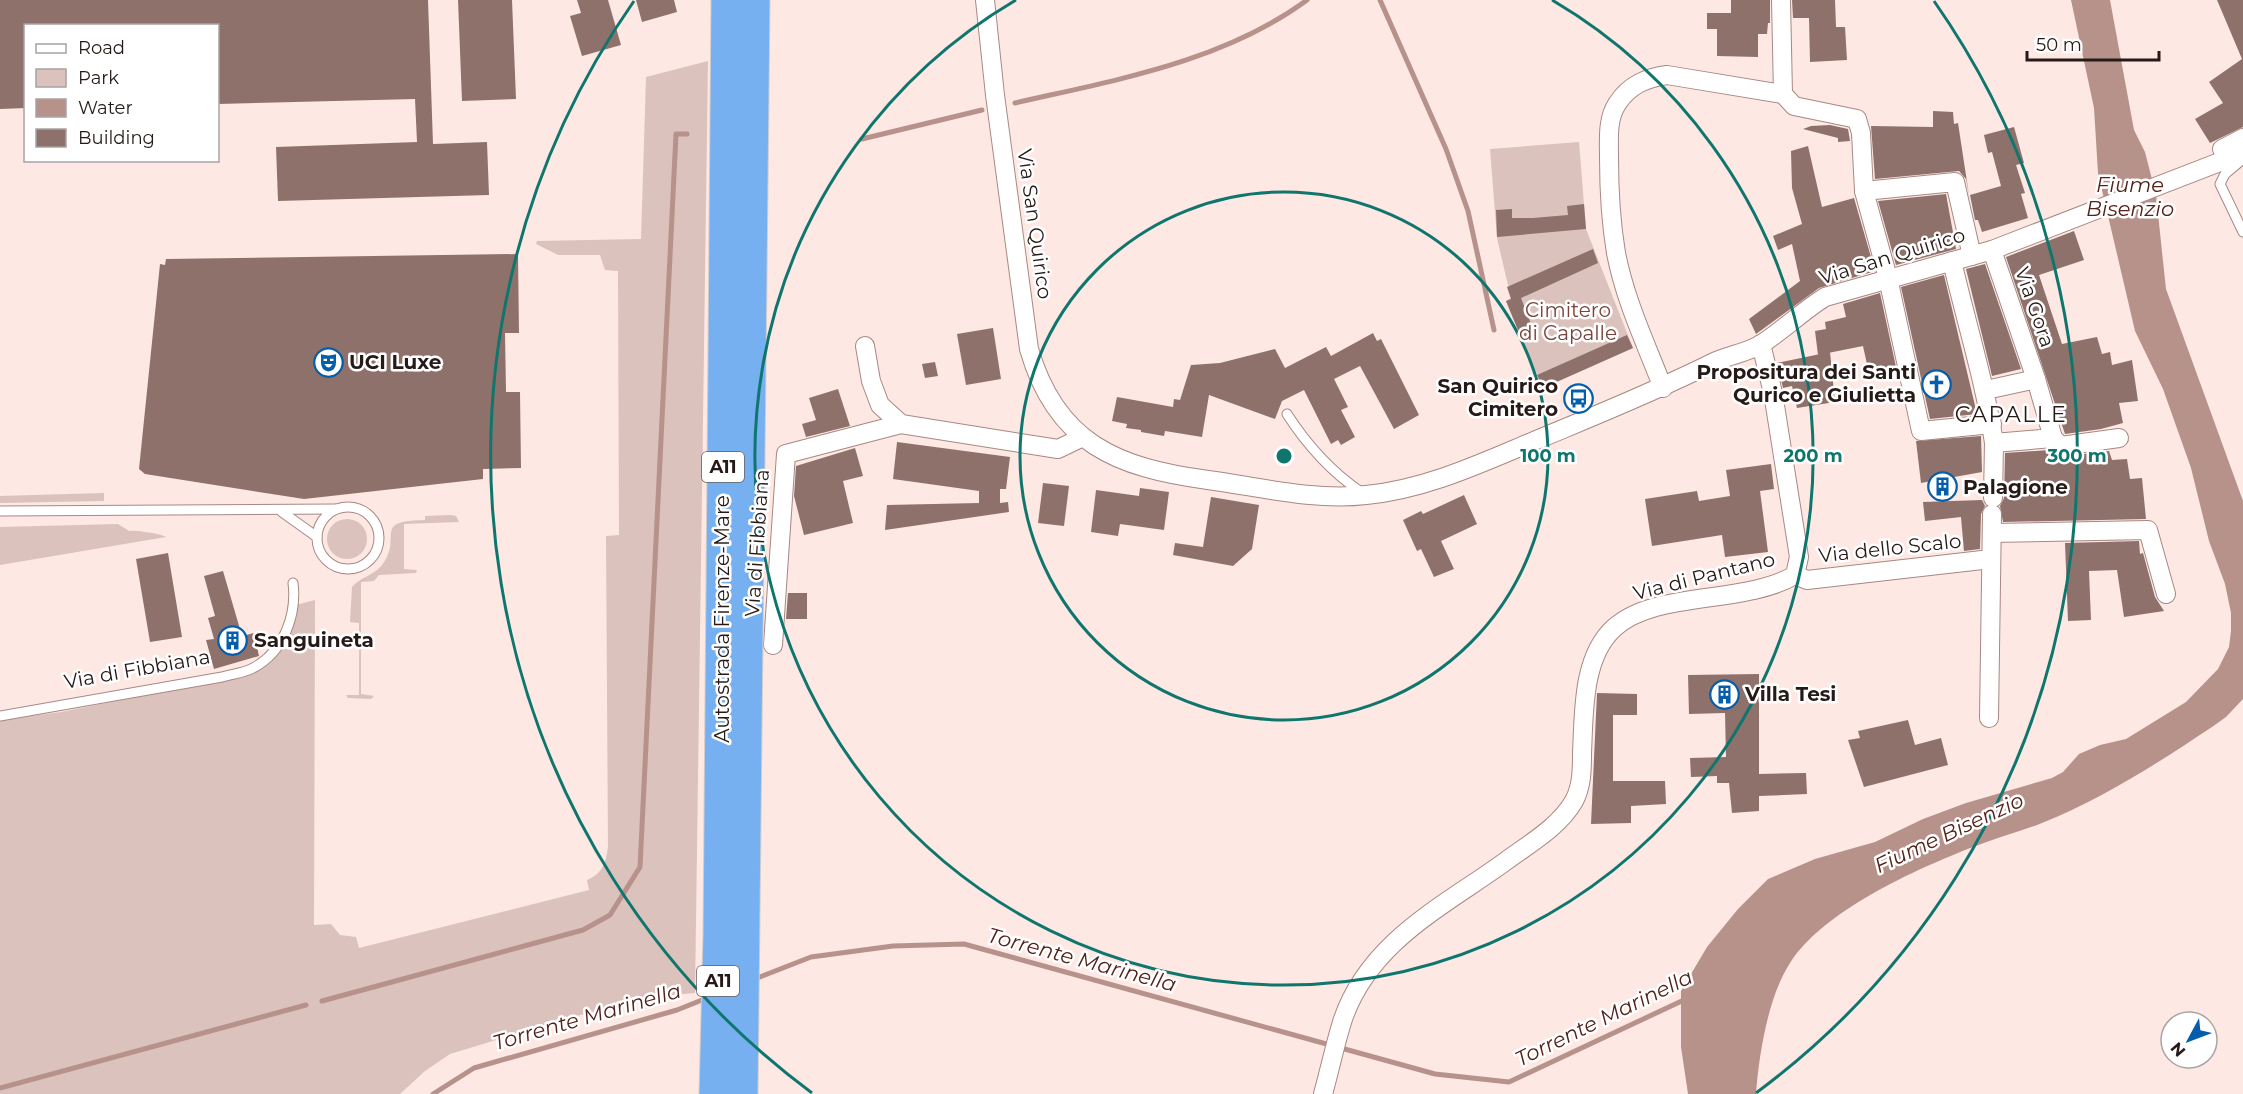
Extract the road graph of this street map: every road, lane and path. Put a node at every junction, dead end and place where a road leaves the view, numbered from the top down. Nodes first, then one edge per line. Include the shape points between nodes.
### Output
1 (728, 0) edge
2 (753, 0) edge
3 (985, 0) edge
4 (1781, 0) edge
5 (1783, 94) junction
6 (2243, 138) edge
7 (2222, 149) dead end
8 (2243, 153) edge
9 (2243, 159) edge
10 (1864, 191) junction
11 (2243, 232) edge
12 (1992, 249) junction
13 (1972, 256) junction
14 (1952, 261) junction
15 (1888, 278) junction
16 (1761, 344) junction
17 (865, 346) dead end
18 (2036, 379) junction
19 (1663, 388) junction
20 (1986, 390) junction
21 (1287, 414) dead end
22 (901, 424) junction
23 (1992, 424) junction
24 (1083, 437) junction
25 (2053, 438) junction
26 (2118, 438) dead end
27 (1994, 443) junction
28 (1365, 495) junction
29 (336, 509) junction
30 (0, 512) edge
31 (282, 512) junction
32 (1992, 533) junction
33 (317, 537) junction
34 (1991, 559) junction
35 (1795, 575) junction
36 (293, 583) dead end
37 (2166, 594) dead end
38 (773, 645) dead end
39 (0, 716) edge
40 (1989, 718) dead end
41 (732, 925) junction
42 (1325, 1087) edge
43 (716, 1094) edge
44 (741, 1094) edge

1 - 41 highway, Autostrada Firenze-Mare / A11
2 - 41 highway, Autostrada Firenze-Mare / A11
3 - 24 street, Via San Quirico via 1029,349 1037,380 1048,400
4 - 5 street
5 - 10 street via 1794,106 1857,119
5 - 19 street via 1667,75 1648,78 1632,87 1616,105 1609,128 1616,253 1631,307
6 - 7 street
8 - 12 street, Via San Quirico
9 - 11 lane via 2224,174 2220,184
10 - 13 street via 1955,182
10 - 15 street
12 - 13 street, Via San Quirico
12 - 18 street, Via Gora
13 - 14 street, Via San Quirico
14 - 15 street, Via San Quirico
14 - 20 street, Via dello Scalo
15 - 16 street, Via San Quirico via 1825,297
15 - 23 street via 1921,431
16 - 19 street, Via San Quirico via 1719,359
16 - 35 street, Via di Pantano via 1773,393 1799,557
17 - 22 street via 880,405
18 - 20 street
18 - 25 street, Via Gora
19 - 28 street, Via San Quirico via 1428,484
20 - 23 street, Via dello Scalo
21 - 28 lane via 1305,441 1341,479
22 - 24 street via 1058,448
22 - 38 street, Via di Fibbiana via 786,454
23 - 27 street, Via dello Scalo
24 - 28 street, Via San Quirico via 1106,453 1166,474 1334,496
25 - 26 street via 2061,446
25 - 27 street
27 - 32 street, Via dello Scalo
29 - 31 lane
29 - 33 lane via 322,520
29 - 33 lane via 354,507 375,523 379,540 372,558 356,568 337,567 322,555
30 - 31 lane
31 - 33 lane
32 - 34 street, Via dello Scalo
32 - 37 street via 2148,530
34 - 35 street, Via dello Scalo via 1807,580
34 - 40 street, Via dello Scalo
35 - 42 street, Via di Pantano via 1770,587 1657,608 1633,615 1614,627 1602,641 1590,669 1581,780 1574,801 1543,834 1401,934 1379,958 1343,1018
36 - 39 lane, Via di Fibbiana via 293,609 284,638 255,667 214,678
41 - 43 highway, Autostrada Firenze-Mare / A11 via 717,1027
41 - 44 highway, Autostrada Firenze-Mare / A11 via 742,1007

